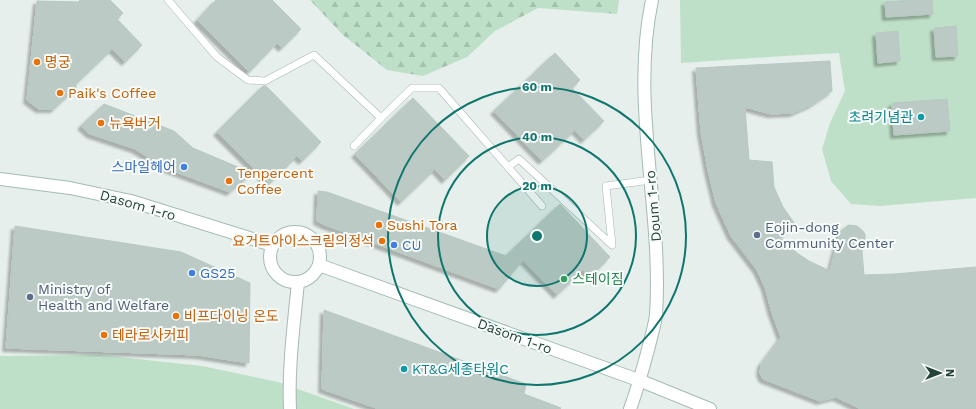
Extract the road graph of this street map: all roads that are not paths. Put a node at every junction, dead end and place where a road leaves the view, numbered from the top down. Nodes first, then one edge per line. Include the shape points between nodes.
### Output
1 (168, 0) edge
2 (652, 0) edge
3 (381, 118) junction
4 (354, 146) dead end
5 (508, 167) junction
6 (0, 179) edge
7 (651, 180) junction
8 (542, 206) dead end
9 (272, 244) junction
10 (319, 265) junction
11 (298, 282) junction
12 (641, 381) junction
13 (290, 409) edge
14 (630, 409) edge
15 (710, 409) edge

1 - 3 lane via 217,57 248,80 265,81 314,55
2 - 7 street, Doum 1-ro via 647,24 644,96
3 - 4 lane
3 - 5 lane via 412,88 439,88
5 - 7 lane via 519,159 612,245 606,186
5 - 8 lane
6 - 9 street, Dasom 1-ro via 70,188 131,201
7 - 12 street, Doum 1-ro via 656,253 656,317
9 - 10 street via 284,234 304,234 314,241 318,248
9 - 11 street via 269,261 272,269 284,280
10 - 11 street via 309,278
10 - 12 street, Dasom 1-ro
11 - 13 street via 289,388
12 - 14 street, Doum 1-ro
12 - 15 street, Dasom 1-ro

